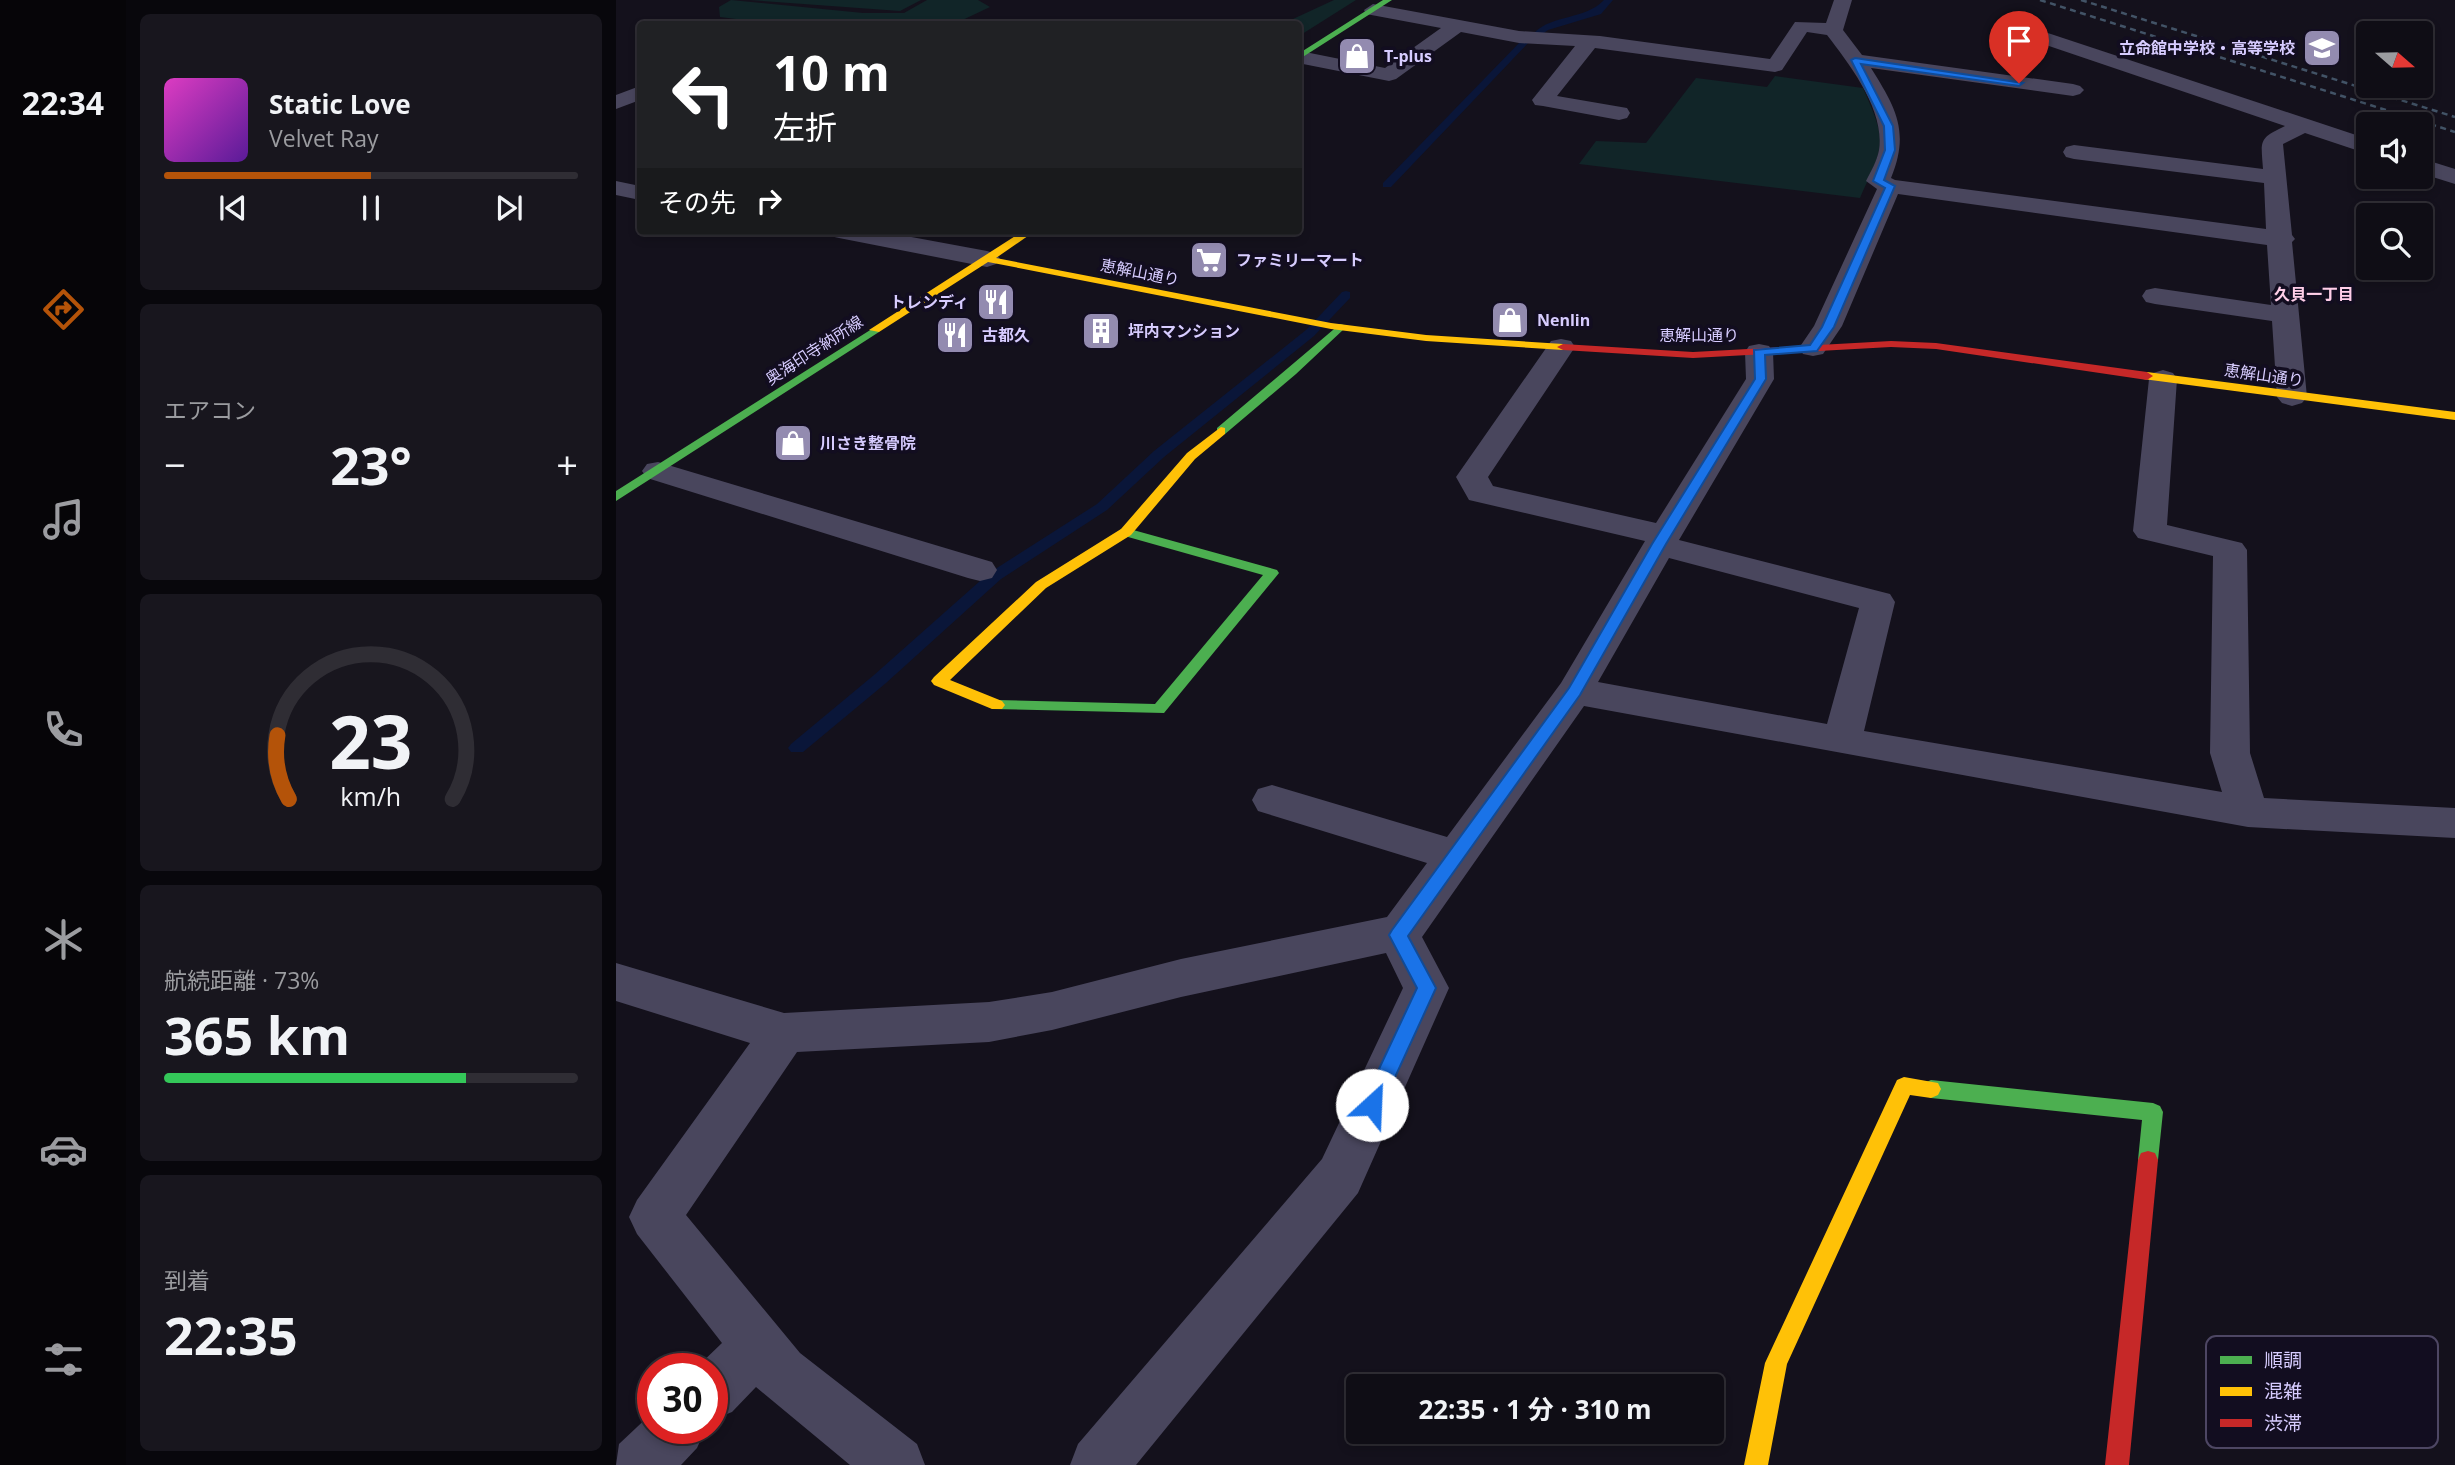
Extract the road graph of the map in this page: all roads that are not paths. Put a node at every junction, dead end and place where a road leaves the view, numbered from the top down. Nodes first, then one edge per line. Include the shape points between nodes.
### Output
1 (1843, 0) edge
2 (1381, 5) edge
3 (1458, 25) junction
4 (2012, 27) dead end
5 (1833, 30) junction
6 (1589, 42) junction
7 (1302, 55) edge
8 (1302, 58) edge
9 (1855, 60) junction
10 (2073, 90) dead end
11 (637, 93) edge
12 (616, 103) edge
13 (1619, 113) dead end
14 (2304, 125) junction
15 (2356, 143) edge
16 (2074, 152) dead end
17 (2433, 169) edge
18 (2455, 177) edge
19 (2276, 178) junction
20 (1890, 186) junction
21 (616, 188) edge
22 (637, 192) edge
23 (860, 235) edge
24 (1024, 235) edge
25 (2282, 239) junction
26 (987, 259) junction
27 (2155, 296) dead end
28 (2285, 315) junction
29 (1335, 326) junction
30 (1561, 347) junction
31 (1813, 348) junction
32 (1759, 352) junction
33 (2163, 379) junction
34 (2292, 397) junction
35 (2455, 416) edge
36 (658, 471) junction
37 (616, 497) edge
38 (1126, 532) junction
39 (1662, 540) junction
40 (980, 570) dead end
41 (1575, 691) junction
42 (1842, 741) junction
43 (1272, 800) dead end
44 (2248, 812) junction
45 (2455, 823) edge
46 (1455, 856) junction
47 (1399, 935) junction
48 (616, 982) edge
49 (784, 1033) junction
50 (758, 1346) junction
51 (728, 1376) edge
52 (661, 1444) edge
53 (640, 1465) edge
54 (897, 1465) edge
55 (1099, 1465) edge
56 (1756, 1465) edge
57 (2117, 1465) edge

1 - 5 street
2 - 3 street
2 - 7 street
3 - 6 street via 1519,37
3 - 8 street via 1389,75
4 - 14 street
5 - 6 street via 1802,26 1775,66
5 - 9 street
6 - 13 street via 1543,100
9 - 10 street
9 - 20 street via 1889,126 1890,150 1878,181
11 - 12 street
14 - 15 street
14 - 19 street via 2272,141
16 - 19 street
17 - 18 street
19 - 25 street
20 - 25 street
20 - 31 street via 1828,327
21 - 22 street
23 - 26 street
24 - 26 street, 奥海印寺納所線
25 - 28 street
26 - 29 street, 恵解山通り
26 - 36 street, 奥海印寺納所線
27 - 28 street
28 - 34 street
29 - 30 street, 恵解山通り via 1426,338
29 - 38 street via 1292,372 1191,456
30 - 32 street, 恵解山通り via 1692,355
30 - 39 street via 1472,477 1480,493
31 - 32 street, 恵解山通り
31 - 33 street, 恵解山通り via 1936,346
32 - 39 street via 1760,379
33 - 34 street, 恵解山通り
33 - 44 street via 2150,531 2230,551 2230,753
34 - 35 street, 恵解山通り
36 - 37 street, 奥海印寺納所線
36 - 40 street
38 - 38 street via 1041,585 939,681 999,705 1158,709 1272,573
39 - 41 street
39 - 42 street via 1878,602
41 - 42 street
41 - 46 street
42 - 44 street
43 - 46 street
44 - 45 street
46 - 47 street
47 - 49 street via 1377,935 989,1022
47 - 55 street via 1426,988 1340,1176
48 - 49 street
49 - 50 street via 655,1217
50 - 51 street
50 - 54 street via 780,1373
52 - 53 street
56 - 57 street via 1776,1363 1904,1086 2153,1112

